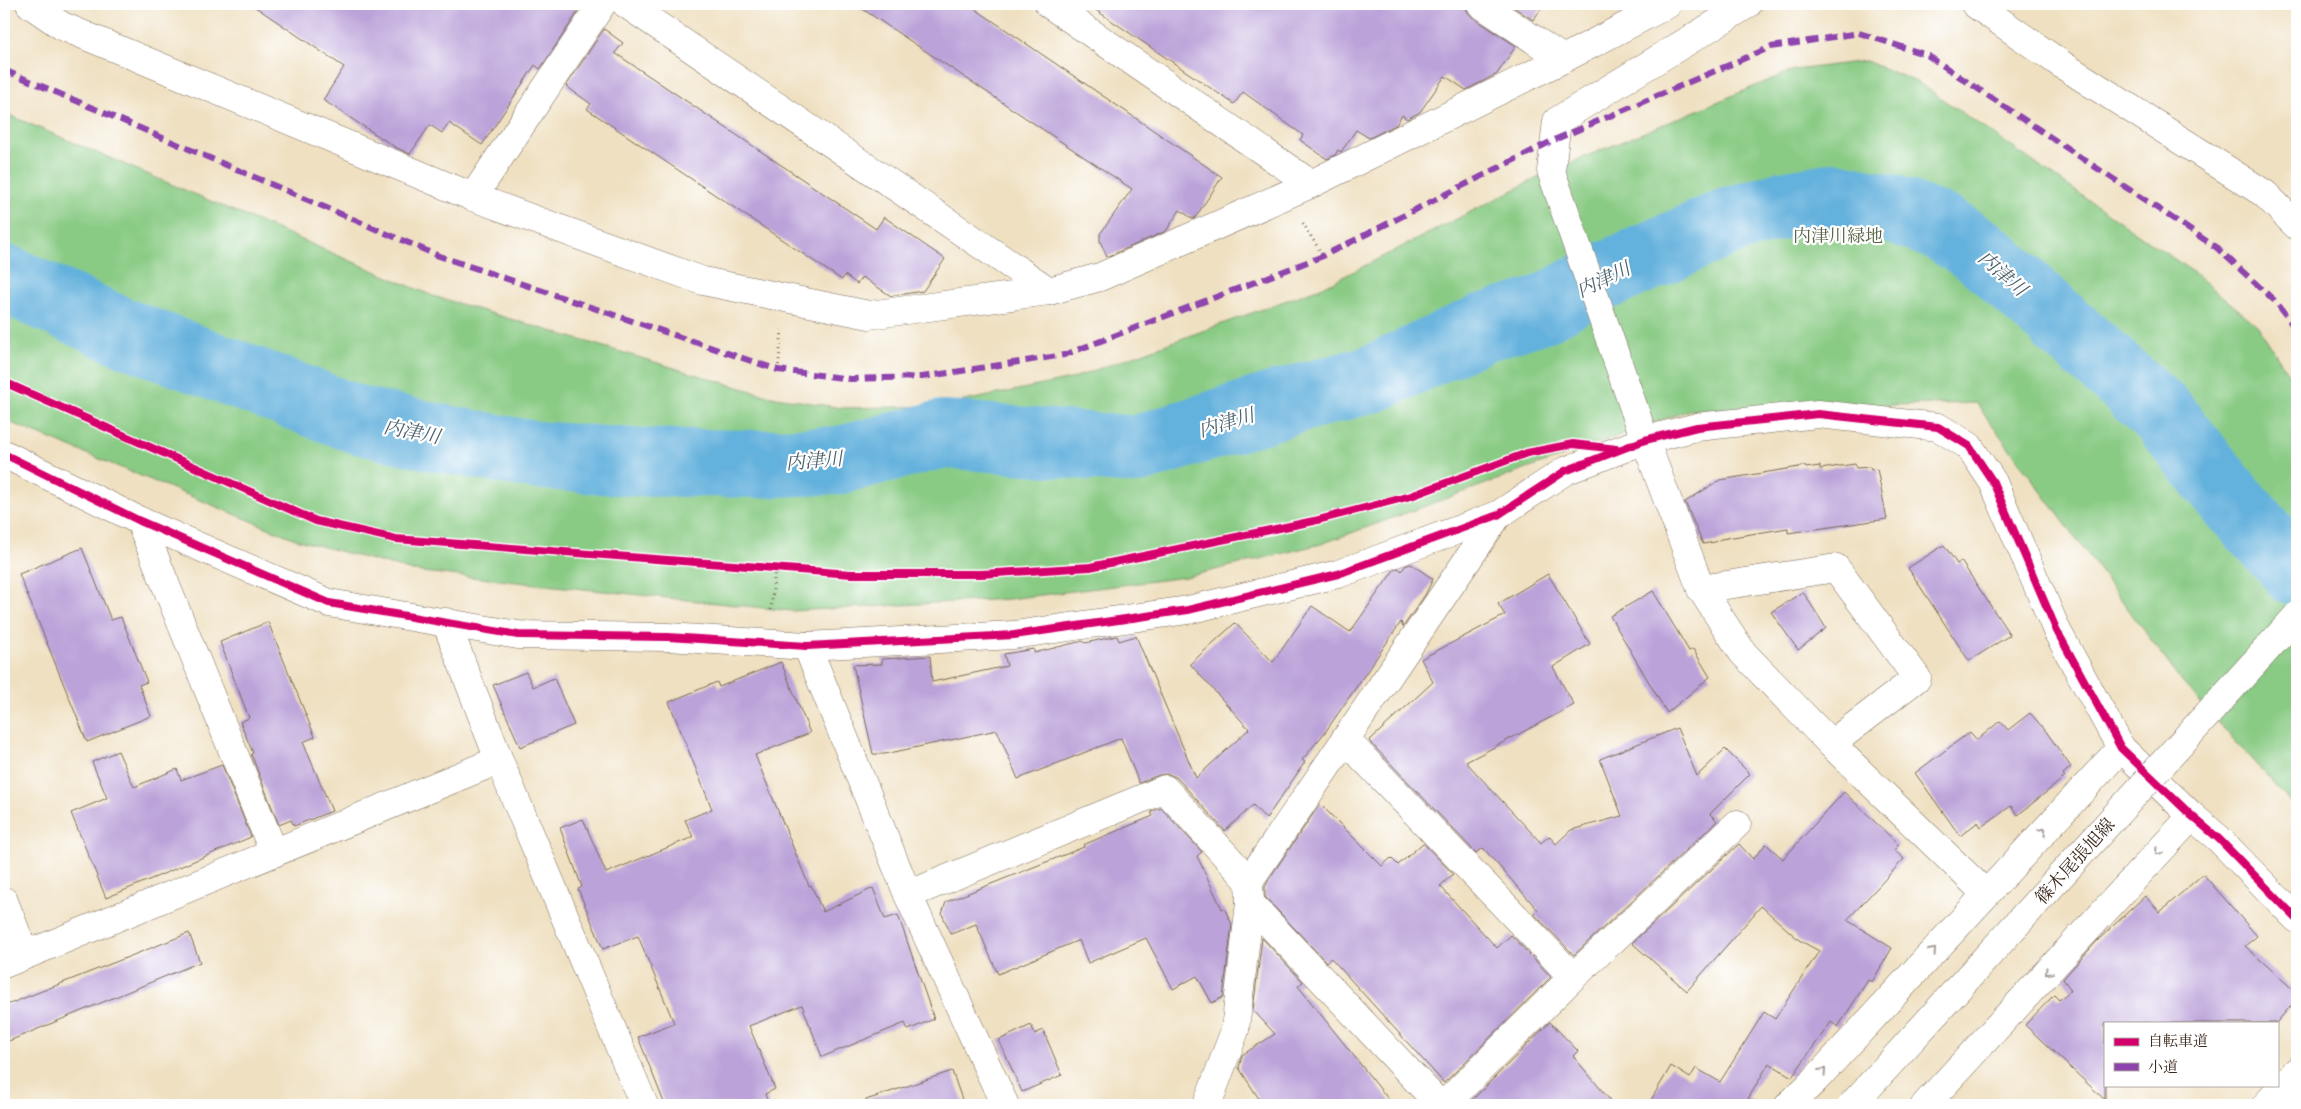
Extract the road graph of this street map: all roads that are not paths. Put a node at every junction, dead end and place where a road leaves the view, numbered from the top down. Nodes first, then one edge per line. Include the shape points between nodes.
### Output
1 (30, 4) edge
2 (602, 4) edge
3 (626, 4) edge
4 (1050, 4) edge
5 (1481, 4) edge
6 (1668, 4) edge
7 (1748, 4) edge
8 (1975, 4) edge
9 (1563, 59) junction
10 (1312, 184) junction
11 (474, 197) junction
12 (2297, 226) edge
13 (1049, 290) junction
14 (1641, 428) junction
15 (4, 454) edge
16 (1498, 515) junction
17 (140, 521) junction
18 (1702, 589) junction
19 (2297, 616) edge
20 (446, 622) junction
21 (806, 646) junction
22 (1345, 739) junction
23 (1831, 744) junction
24 (2121, 748) junction
25 (499, 760) junction
26 (2192, 816) junction
27 (1736, 824) dead end
28 (274, 853) junction
29 (1250, 892) junction
30 (1985, 894) junction
31 (908, 895) junction
32 (4, 901) edge
33 (2297, 918) edge
34 (14, 959) edge
35 (1573, 977) junction
36 (2297, 1071) edge
37 (644, 1105) edge
38 (1005, 1105) edge
39 (1207, 1105) edge
40 (1440, 1105) edge
41 (1444, 1105) edge
42 (1789, 1105) edge
43 (1852, 1105) edge
44 (1925, 1105) edge
45 (2266, 1105) edge

1 - 11 street via 62,26
2 - 11 street
3 - 13 street
4 - 10 street
5 - 9 street
6 - 9 street
7 - 14 street via 1558,121 1550,171
8 - 12 street via 2061,64 2265,194
9 - 10 street
10 - 13 street via 1100,277
11 - 13 street via 704,281 869,315
14 - 16 street via 1565,471
14 - 18 street
14 - 24 street via 1697,427 1818,414 1938,428 1969,446 1993,482 2057,631
15 - 17 street
16 - 21 street via 1338,574 1188,610 1014,635
16 - 22 street
17 - 20 street via 329,603
17 - 28 street
18 - 23 street via 1743,653
18 - 23 street via 1836,568 1917,678
19 - 43 street, 篠木尾張旭線, bridge
20 - 21 street via 518,635 668,637
20 - 25 street
21 - 31 street
22 - 29 street
22 - 35 street
23 - 30 street
24 - 26 street
30 -> 24 street
25 - 28 street
25 - 37 street
26 - 33 street
26 -> 44 street
27 - 35 street
28 - 34 street
29 - 31 street via 1165,789
29 - 39 street via 1235,1030
29 - 40 street
42 -> 30 street
31 - 38 street
32 - 34 street
35 - 41 street
36 - 45 street

